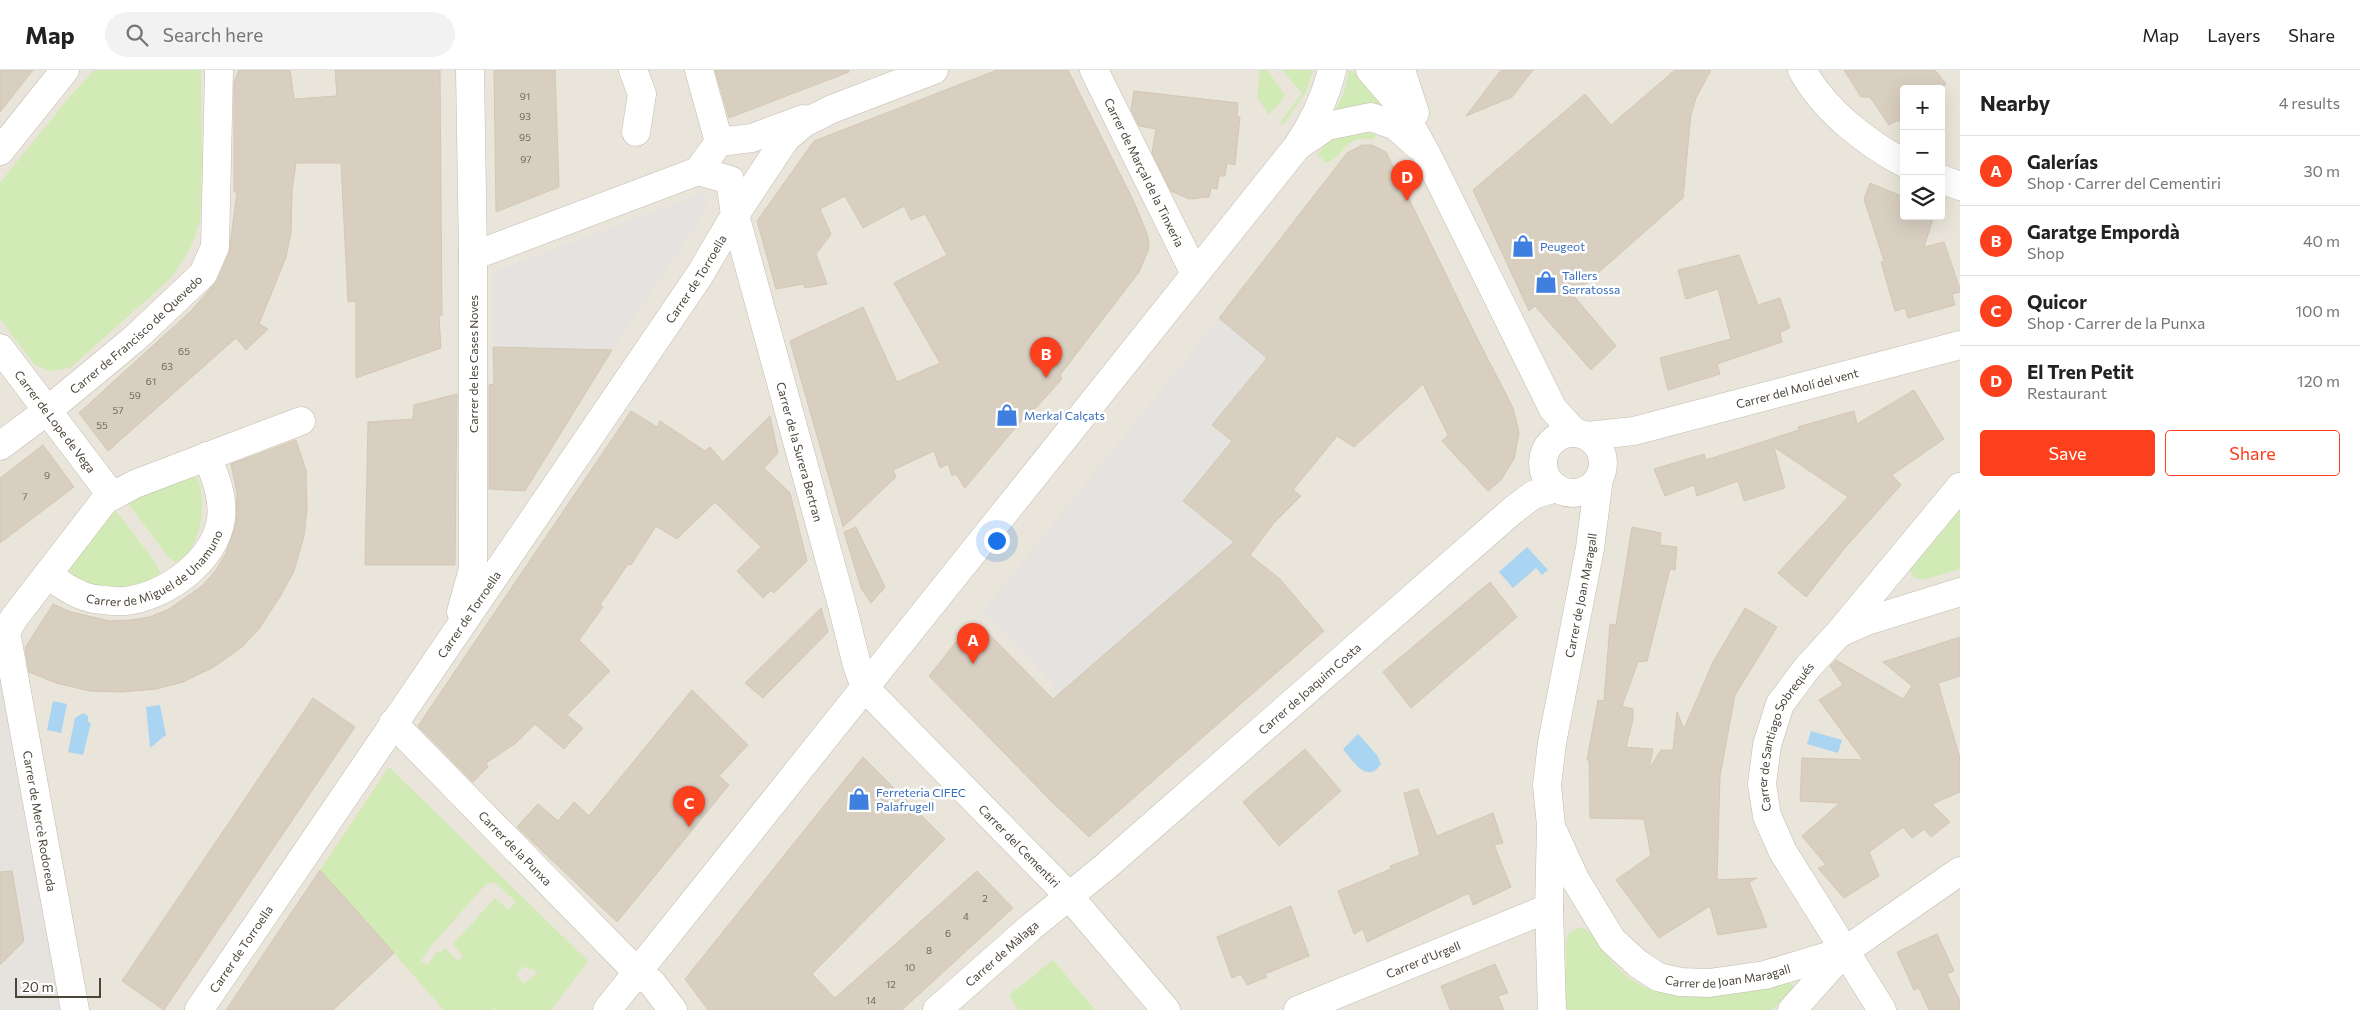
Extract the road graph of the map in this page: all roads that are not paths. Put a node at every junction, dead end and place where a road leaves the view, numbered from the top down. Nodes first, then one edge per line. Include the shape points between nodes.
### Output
1 (65, 70) edge
2 (219, 70) edge
3 (470, 70) edge
4 (633, 70) edge
5 (699, 70) edge
6 (934, 70) edge
7 (1094, 70) edge
8 (1332, 70) edge
9 (1370, 70) edge
10 (1401, 70) edge
11 (1802, 70) edge
12 (832, 109) junction
13 (636, 132) dead end
14 (1303, 139) junction
15 (719, 142) junction
16 (0, 152) edge
17 (1427, 155) junction
18 (1900, 160) edge
19 (698, 171) junction
20 (1945, 180) edge
21 (1960, 186) edge
22 (735, 216) junction
23 (473, 256) junction
24 (1195, 274) junction
25 (1960, 345) edge
26 (0, 348) edge
27 (1553, 410) junction
28 (47, 411) junction
29 (300, 420) dead end
30 (1634, 431) junction
31 (1581, 434) junction
32 (1549, 444) junction
33 (0, 446) edge
34 (207, 456) junction
35 (1586, 486) junction
36 (1960, 488) edge
37 (112, 496) junction
38 (1900, 559) junction
39 (47, 575) junction
40 (1949, 595) edge
41 (1839, 633) junction
42 (442, 652) junction
43 (865, 688) junction
44 (393, 723) junction
45 (1551, 826) junction
46 (1960, 871) edge
47 (1068, 896) junction
48 (1549, 908) junction
49 (1601, 924) junction
50 (1551, 937) junction
51 (1845, 951) junction
52 (637, 972) junction
53 (75, 1010) edge
54 (198, 1010) edge
55 (607, 1010) edge
56 (673, 1010) edge
57 (937, 1010) edge
58 (1166, 1010) edge
59 (1298, 1010) edge
60 (1552, 1010) edge
61 (1792, 1010) edge
62 (1882, 1010) edge

1 - 16 street
2 - 28 street, Carrer de Francisco de Quevedo via 218,211 215,246 203,274 134,339
3 - 23 street, Carrer de les Cases Noves
4 - 13 street via 642,94
5 - 15 street
6 - 12 street, Carrer de Torroella
7 - 24 street, Carrer de Marçal de la Tinxeria
8 - 14 street via 1323,100
9 - 17 street via 1397,101
10 - 17 street
11 - 18 street via 1855,133
12 - 15 street, Carrer de Torroella via 752,138
12 - 22 street, Carrer de Torroella via 804,123 786,138
14 - 17 street via 1327,126 1371,117 1396,126
14 - 24 street
15 - 19 street
17 - 27 street
19 - 22 street via 730,180
19 - 23 street
20 - 21 street
22 - 42 street, Carrer de Torroella via 693,284
22 - 43 street, Carrer de la Surera Bertran via 856,665
23 - 42 street, Carrer de les Cases Noves via 472,569 464,606
24 - 43 street
25 - 30 street, Carrer del Molí del vent
26 - 28 street, Carrer de Lope de Vega
27 - 31 street
27 - 32 street
28 - 33 street, Carrer de Francisco de Quevedo
28 - 37 street, Carrer de Lope de Vega
29 - 34 street
30 - 31 street, Carrer del Molí del vent
30 - 35 street, Carrer del Molí del vent
31 - 32 street via 1564,433
31 - 35 street via 1600,448
32 - 35 street via 1544,453 1544,471 1548,480
34 - 37 street
34 - 39 street, Carrer de Miguel de Unamuno via 220,497 221,519 214,541 202,560 184,576 144,597 124,602 92,599 69,590
35 - 45 street, Carrer de Joan Maragall via 1590,548 1552,743 1547,785
35 - 47 street, Carrer de Joaquim Costa via 1533,495 1512,511
36 - 38 street, Carrer de Santiago Sobrequés
37 - 39 street via 105,500
38 - 40 street via 1899,572 1904,584 1915,594
38 - 41 street, Carrer de Santiago Sobrequés
39 - 53 street, Carrer de Mercè Rodoreda via 6,632
40 - 41 street
41 - 51 street, Carrer de Santiago Sobrequés via 1780,704 1767,745 1762,784 1767,816 1783,852
42 - 44 street, Carrer de Torroella
43 - 47 street, Carrer del Cementiri
43 - 52 street
44 - 52 street, Carrer de la Punxa
44 - 54 street, Carrer de Torroella
45 - 48 street, Carrer de Joan Maragall
45 - 49 street, Carrer de Joan Maragall via 1575,879
46 - 51 street, Carrer de Joan Maragall
47 - 57 street, Carrer de Màlaga
47 - 58 street, Carrer del Cementiri
48 - 50 street, Carrer de Joan Maragall
48 - 59 street, Carrer d'Urgell
49 - 50 street via 1589,916 1576,914 1564,918
49 - 51 street, Carrer de Joan Maragall via 1612,940 1637,963 1658,977 1680,982 1709,983 1765,974
50 - 60 street, Carrer de Joan Maragall
51 - 61 street
51 - 62 street, Carrer de Santiago Sobrequés
52 - 55 street
52 - 56 street, Carrer de la Punxa via 652,982

